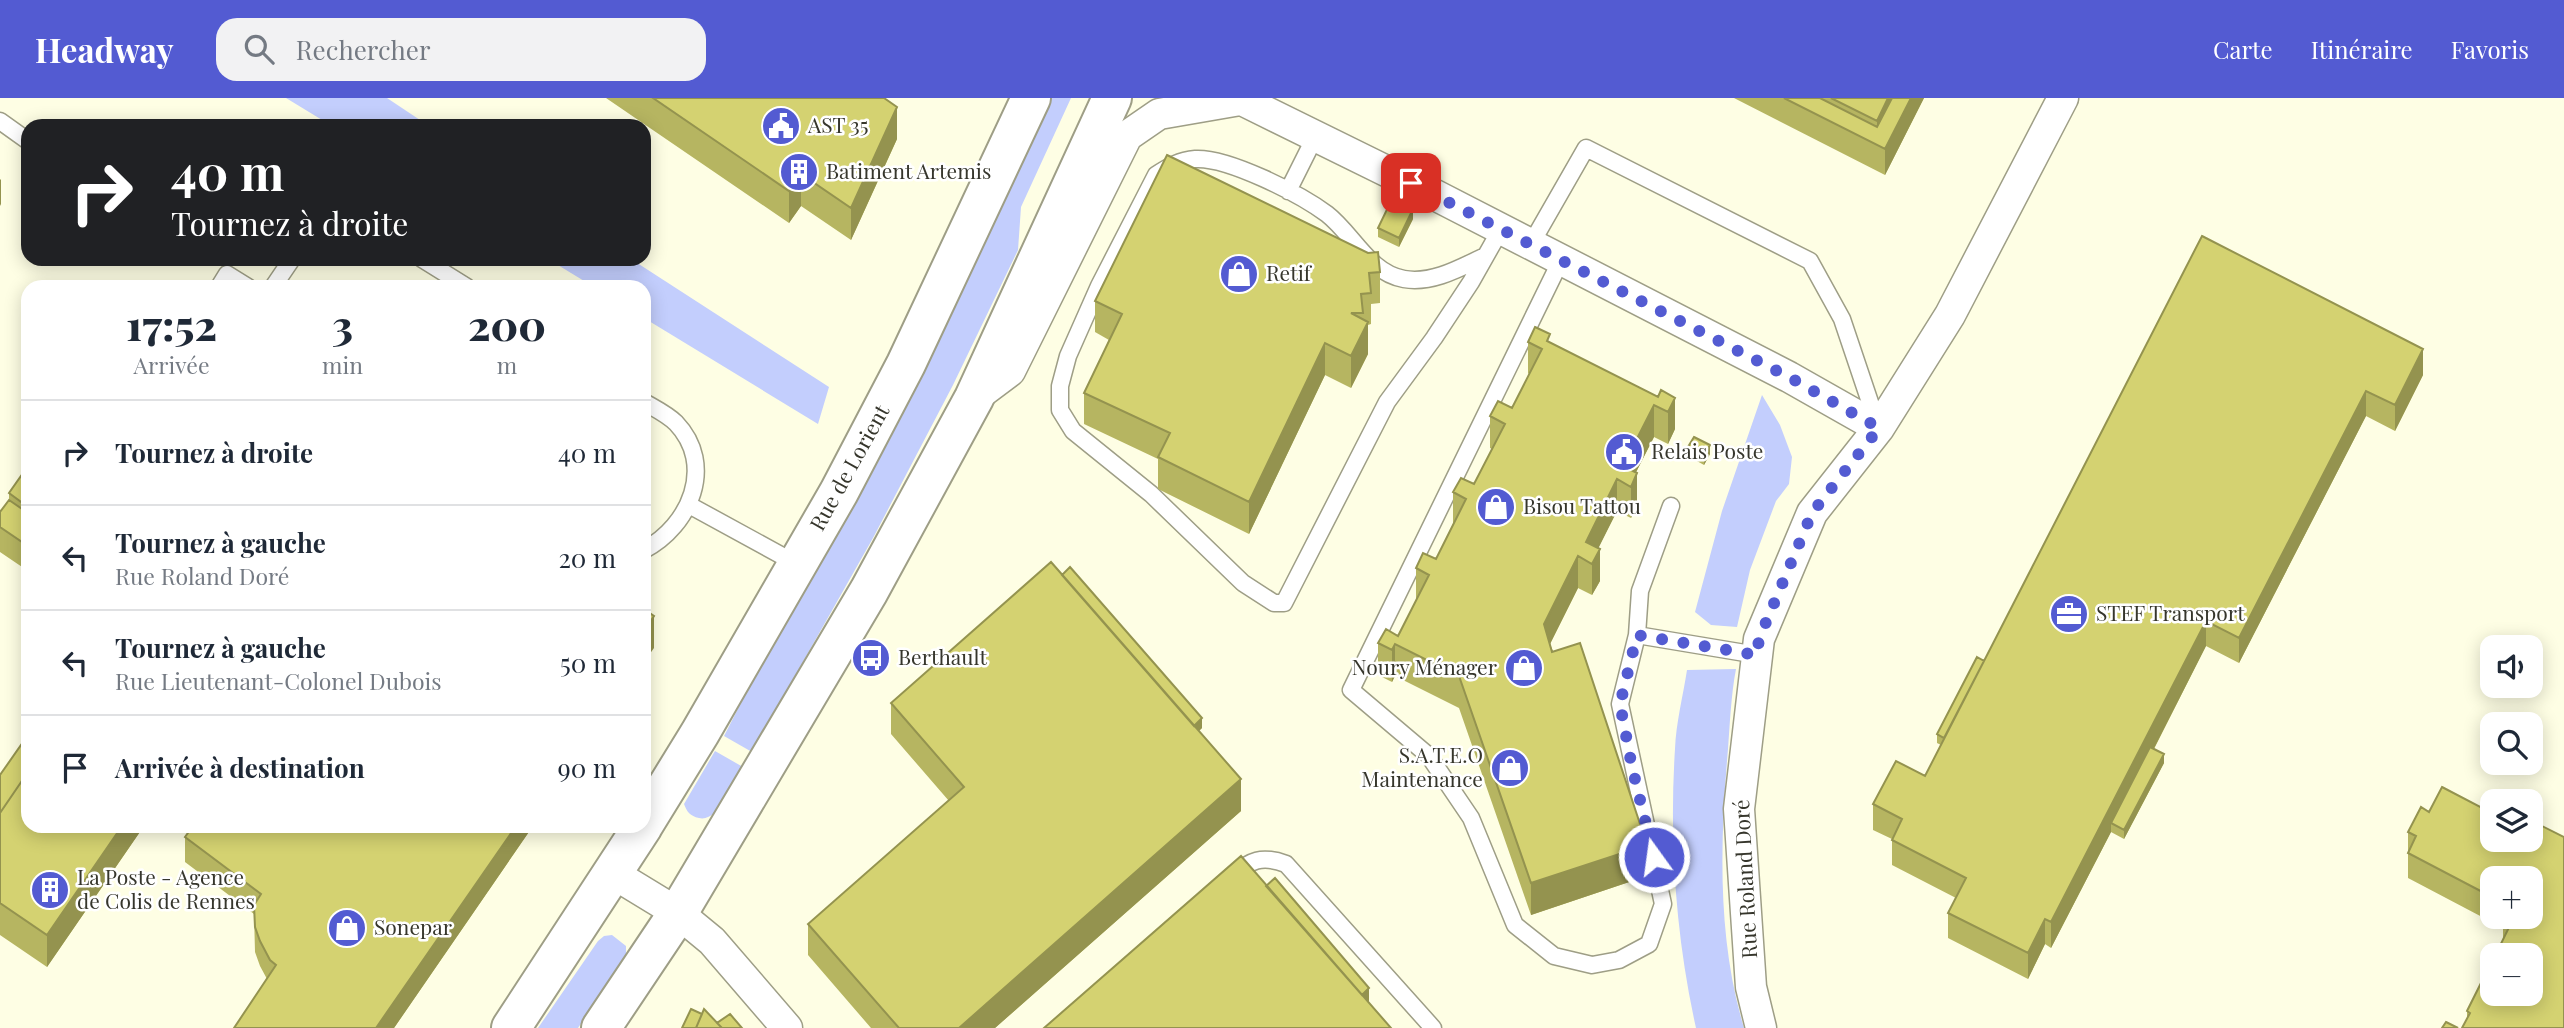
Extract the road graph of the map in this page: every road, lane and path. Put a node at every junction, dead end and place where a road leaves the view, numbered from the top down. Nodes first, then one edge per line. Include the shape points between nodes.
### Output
1 (1031, 98) edge
2 (1112, 98) edge
3 (2063, 98) edge
4 (1239, 99) edge
5 (0, 121) edge
6 (21, 136) edge
7 (1315, 137) junction
8 (1287, 191) junction
9 (1501, 229) junction
10 (1531, 244) junction
11 (1485, 256) junction
12 (1561, 260) junction
13 (433, 266) edge
14 (224, 280) edge
15 (237, 280) edge
16 (456, 280) edge
17 (974, 398) junction
18 (651, 407) edge
19 (1879, 428) junction
20 (689, 505) junction
21 (1671, 506) dead end
22 (651, 546) edge
23 (797, 564) junction
24 (1637, 635) junction
25 (1757, 655) junction
26 (651, 812) edge
27 (638, 833) edge
28 (614, 874) junction
29 (1223, 884) edge
30 (678, 913) junction
31 (511, 1028) edge
32 (601, 1028) edge
33 (787, 1028) edge
34 (1433, 1028) edge
35 (1761, 1028) edge

1 - 23 main road, Rue de Lorient via 906,365
2 - 17 main road
3 - 19 street, Rue Roland Doré via 1950,315
4 - 7 street
4 - 17 street via 1159,114 1128,136 1010,371
5 - 6 lane
7 - 8 lane
7 - 9 street
8 - 11 lane via 1328,215 1370,262 1402,279 1428,280
8 - 11 lane via 1222,161 1194,159 1172,164 1156,175 1099,286 1060,386 1060,410 1073,431 1151,494 1243,583 1274,603 1284,603 1387,402
9 - 10 street
9 - 11 lane
10 - 12 street
10 - 19 lane via 1586,148 1810,261 1842,319
12 - 19 street
12 - 24 lane via 1352,690 1429,755 1471,818 1515,925 1554,956 1592,965 1619,960 1649,944 1663,904 1620,704
13 - 16 lane
14 - 15 lane via 228,274
17 - 30 main road via 856,613
18 - 20 lane via 675,422 695,456 697,477
19 - 25 street, Rue Roland Doré via 1812,513 1759,639
20 - 22 lane via 675,527
20 - 23 lane
21 - 24 lane via 1640,591
23 - 26 main road, Rue de Lorient
24 - 25 lane
25 - 35 street, Rue Roland Doré via 1739,809 1751,987
27 - 28 main road, Rue de Lorient
28 - 30 street
28 - 31 main road, Rue de Lorient
29 - 34 lane via 1254,860 1286,864
30 - 32 main road
30 - 33 street via 730,959

